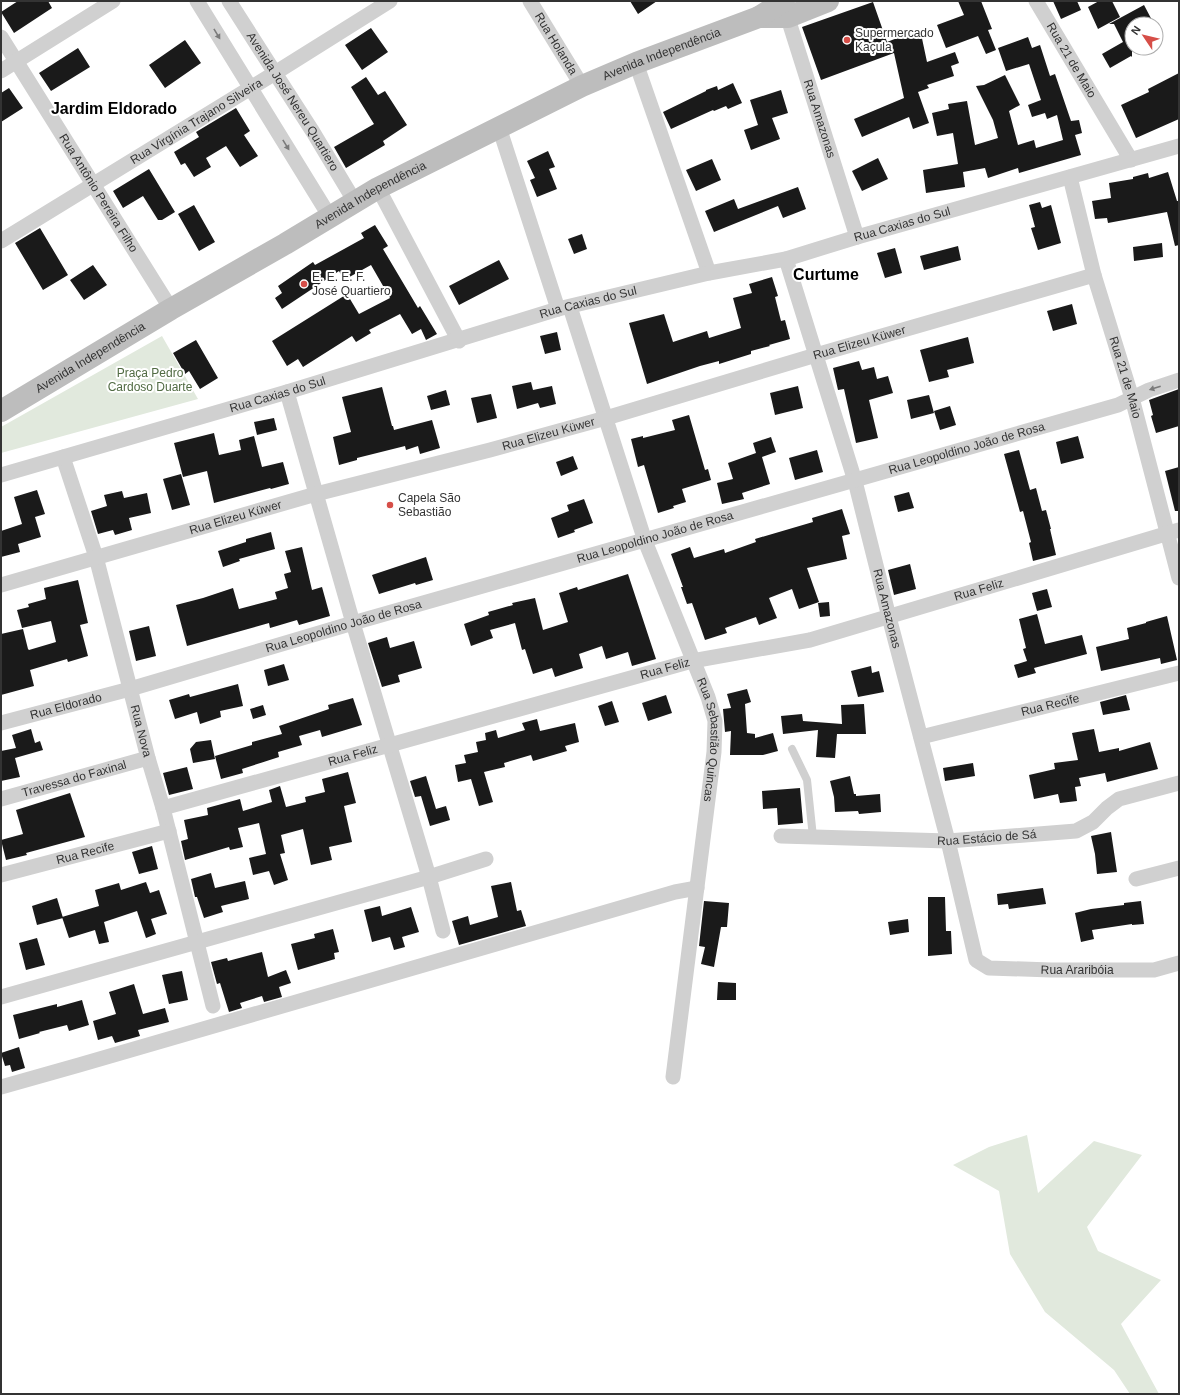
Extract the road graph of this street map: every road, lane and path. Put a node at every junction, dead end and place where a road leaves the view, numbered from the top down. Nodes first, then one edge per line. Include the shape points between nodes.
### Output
1 (113, 1) edge
2 (197, 1) edge
3 (230, 1) edge
4 (390, 1) edge
5 (530, 1) edge
6 (828, 1) edge
7 (1036, 1) edge
8 (784, 5) edge
9 (1, 37) edge
10 (16, 62) junction
11 (636, 62) junction
12 (1, 71) edge
13 (275, 73) junction
14 (582, 86) junction
15 (250, 88) junction
16 (499, 127) junction
17 (1179, 146) edge
18 (1131, 160) junction
19 (1070, 177) junction
20 (93, 184) junction
21 (378, 188) junction
22 (355, 202) junction
23 (330, 217) junction
24 (857, 237) junction
25 (1, 241) edge
26 (786, 259) junction
27 (709, 273) junction
28 (1094, 275) junction
29 (564, 308) junction
30 (171, 309) junction
31 (459, 340) junction
32 (816, 354) junction
33 (1179, 380) edge
34 (287, 392) junction
35 (1132, 398) junction
36 (1, 411) edge
37 (606, 418) junction
38 (63, 457) junction
39 (1, 475) edge
40 (855, 481) junction
41 (316, 494) junction
42 (1174, 532) edge
43 (645, 541) junction
44 (96, 558) junction
45 (1179, 578) edge
46 (1, 585) edge
47 (889, 617) junction
48 (353, 623) junction
49 (692, 661) junction
50 (1179, 673) edge
51 (130, 689) junction
52 (1, 723) edge
53 (921, 737) junction
54 (389, 746) junction
55 (792, 749) dead end
56 (148, 758) junction
57 (1179, 783) edge
58 (1, 799) edge
59 (163, 808) junction
60 (169, 831) junction
61 (781, 836) dead end
62 (813, 837) junction
63 (948, 841) junction
64 (486, 859) dead end
65 (1179, 868) edge
66 (1, 875) edge
67 (430, 877) junction
68 (1136, 879) dead end
69 (697, 888) junction
70 (443, 931) dead end
71 (198, 943) junction
72 (976, 960) joint
73 (1179, 963) edge
74 (1, 998) edge
75 (213, 1006) dead end
76 (673, 1077) dead end
77 (1, 1087) edge

1 - 10 street
2 -> 15 street
3 - 13 street, Avenida José Nereu Quartiero
4 - 13 street, Rua Virgínia Trajano Silveira
5 - 14 street, Rua Holanda
6 - 8 street, Avenida Independência
7 - 18 street, Rua 21 de Maio
8 - 11 street, Avenida Independência via 759,17
8 - 24 street, Rua Amazonas
9 - 10 street, Rua Antônio Pereira Filho
10 - 12 street
10 - 20 street, Rua Antônio Pereira Filho
11 - 14 street, Avenida Independência
11 - 27 street
13 - 15 street, Rua Virgínia Trajano Silveira
13 - 22 street, Avenida José Nereu Quartiero
14 - 16 street, Avenida Independência
15 - 20 street, Rua Virgínia Trajano Silveira
15 -> 23 street
16 - 21 street, Avenida Independência
16 - 29 street, Rua Sebastião Quincas
17 - 18 street, Rua Caxias do Sul
18 - 19 street, Rua Caxias do Sul
19 - 24 street, Rua Caxias do Sul
19 - 28 street, Rua 21 de Maio
20 - 25 street, Rua Virgínia Trajano Silveira
20 - 30 street, Rua Antônio Pereira Filho
21 - 22 street, Avenida Independência
21 - 31 street
22 - 23 street, Avenida Independência
23 - 30 street, Avenida Independência
24 - 26 street, Rua Caxias do Sul
26 - 27 street, Rua Caxias do Sul
26 - 32 street, Rua Amazonas
27 - 29 street, Rua Caxias do Sul
28 - 32 street, Rua Elizeu Küwer
28 - 35 street, Rua 21 de Maio
29 - 31 street, Rua Caxias do Sul
29 - 37 street, Rua Sebastião Quincas
30 - 36 street, Avenida Independência
31 - 34 street, Rua Caxias do Sul
32 - 37 street, Rua Elizeu Küwer
32 - 40 street, Rua Amazonas
33 -> 35 street, Rua Leopoldino João de Rosa
34 - 38 street, Rua Caxias do Sul
34 - 41 street
35 - 40 street, Rua Leopoldino João de Rosa via 1118,405
35 - 42 street, Rua 21 de Maio
37 - 41 street, Rua Elizeu Küwer
37 - 43 street, Rua Sebastião Quincas
38 - 39 street, Rua Caxias do Sul
38 - 44 street, Rua Nova
40 - 43 street, Rua Leopoldino João de Rosa
40 - 47 street, Rua Amazonas
41 - 44 street, Rua Elizeu Küwer
41 - 48 street
42 - 45 street, Rua 21 de Maio
42 - 47 street, Rua Feliz
43 - 48 street, Rua Leopoldino João de Rosa
43 - 49 street, Rua Sebastião Quincas
44 - 46 street, Rua Elizeu Küwer
44 - 51 street, Rua Nova
47 - 49 street, Rua Feliz via 810,640
47 - 53 street, Rua Amazonas
48 - 51 street, Rua Leopoldino João de Rosa
48 - 54 street
49 - 54 street, Rua Feliz
49 - 69 street, Rua Sebastião Quincas via 708,697 715,721 714,752
50 - 53 street, Rua Recife
51 - 52 street, Rua Eldorado
51 - 56 street, Rua Nova
53 - 63 street, Rua Amazonas
54 - 59 street, Rua Feliz
54 - 67 street
55 - 62 lane via 807,780
56 - 58 street, Travessa do Faxinal
56 - 59 street, Rua Nova
57 - 63 street, Rua Estácio de Sá via 1119,799 1093,822 1076,831
59 - 60 street, Rua Nova
60 - 66 street, Rua Recife
60 - 71 street, Rua Nova
61 - 62 street, Rua Estácio de Sá
62 - 63 street, Rua Estácio de Sá
63 - 72 street, Rua Amazonas
64 - 67 street
65 - 68 street
67 - 70 street
67 - 71 street
69 - 76 street, Rua Sebastião Quincas
69 - 77 street via 675,892
71 - 74 street
71 - 75 street, Rua Nova
72 - 73 street, Rua Araribóia via 989,968 1051,970 1154,970

